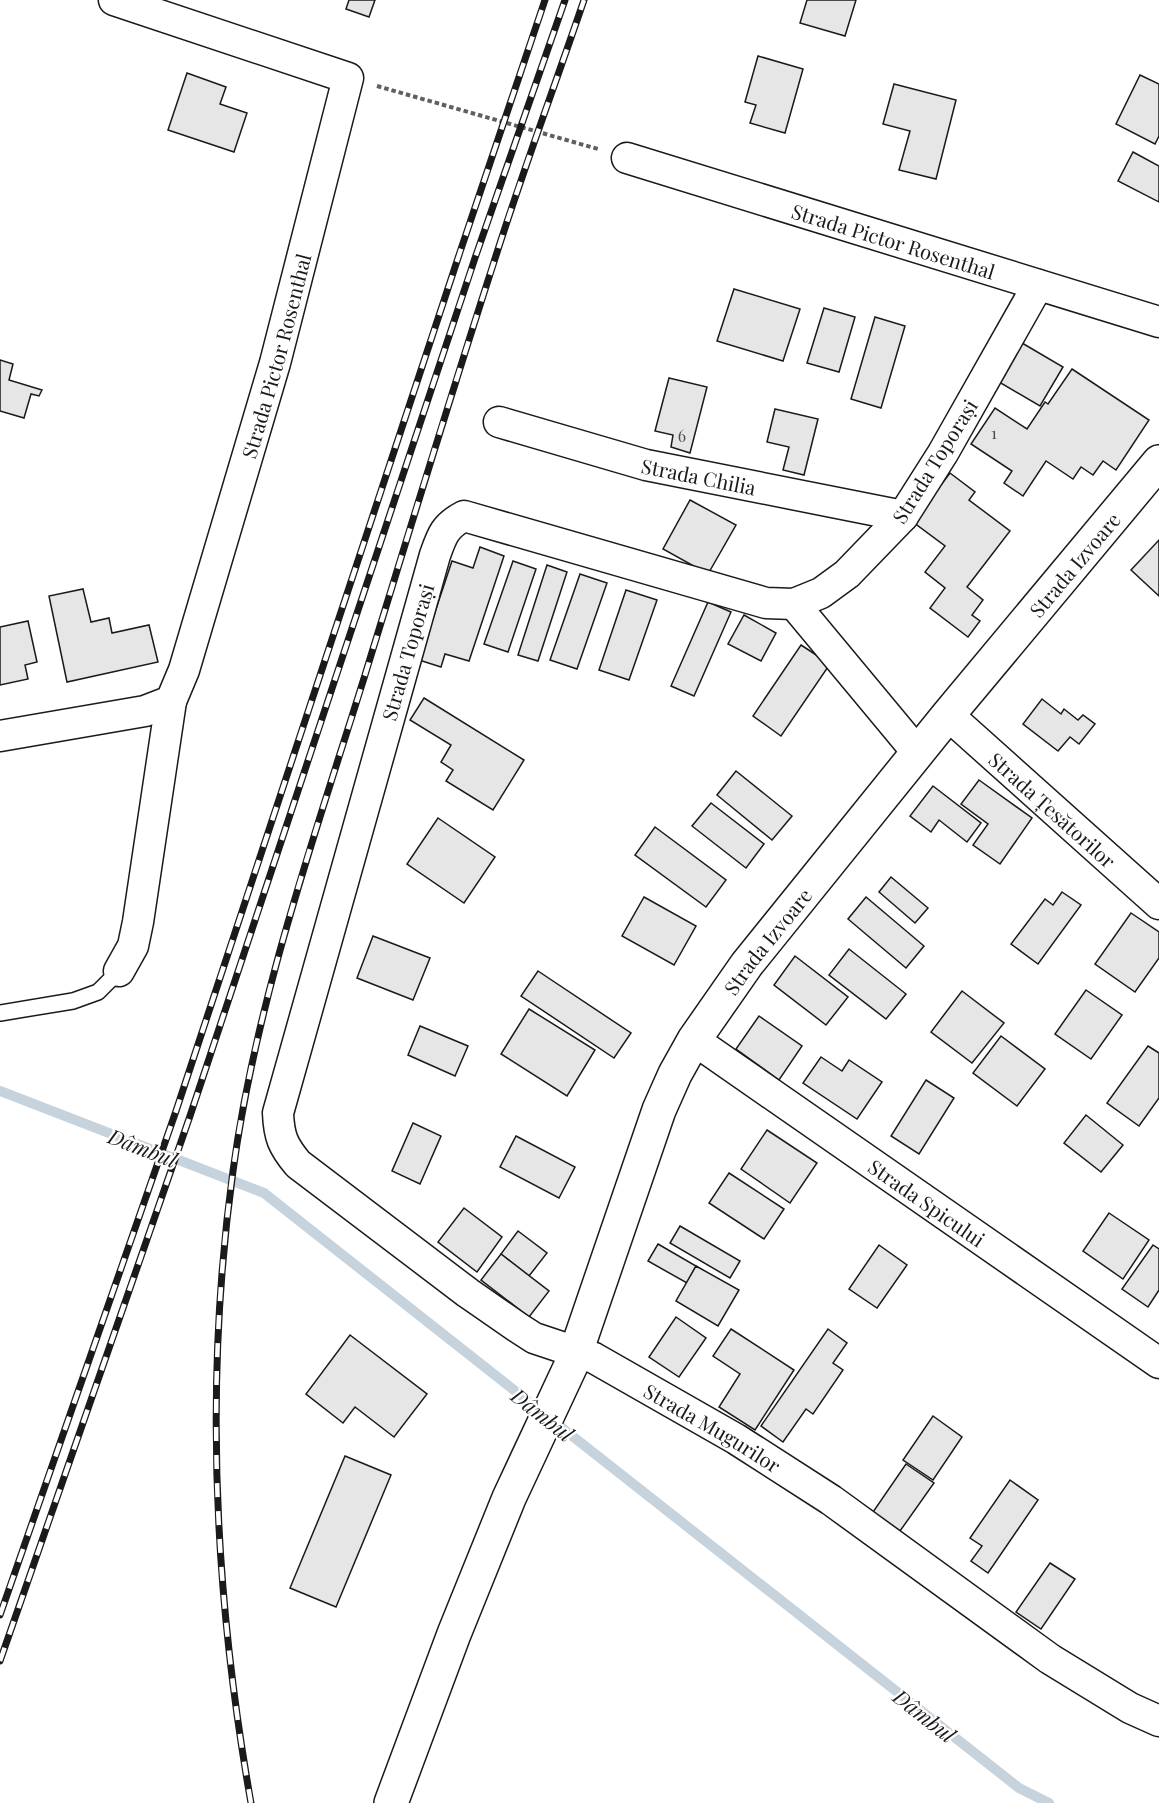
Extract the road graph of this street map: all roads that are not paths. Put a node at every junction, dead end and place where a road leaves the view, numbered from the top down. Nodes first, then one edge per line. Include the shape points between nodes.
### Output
1 (114, 0) edge
2 (627, 158) road end
3 (1038, 285) junction
4 (1159, 322) edge
5 (499, 422) dead end
6 (1159, 462) edge
7 (903, 516) junction
8 (794, 604) junction
9 (171, 701) junction
10 (948, 715) junction
11 (0, 736) edge
12 (917, 752) junction
13 (1159, 904) edge
14 (119, 971) joint
15 (0, 1013) edge
16 (694, 1040) junction
17 (278, 1130) joint
18 (575, 1356) junction
19 (1159, 1363) edge
20 (1159, 1721) edge
21 (391, 1803) edge

1 - 9 street, Strada Pictor Rosenthal via 348,78 275,363 184,670
2 - 3 street, Strada Pictor Rosenthal
3 - 4 street, Strada Pictor Rosenthal
3 - 7 street, Strada Toporași
5 - 7 street, Strada Chilia via 646,465
6 - 10 street, Strada Izvoare
7 - 8 street, Strada Toporași via 847,574 821,593
8 - 12 street
8 - 17 street, Strada Toporași via 766,603 464,516 452,522 435,555 278,1113
9 - 11 street via 145,711
9 - 14 street, Strada Pictor Rosenthal via 138,922 133,946
10 - 12 street, Strada Izvoare
10 - 13 street, Strada Țesătorilor
12 - 16 street, Strada Izvoare via 747,964
14 - 15 lane via 98,992 73,1001
16 - 18 street, Strada Izvoare via 659,1110
16 - 19 street, Strada Spicului
17 - 18 street, Strada Mugurilor via 298,1164 468,1293 534,1338
18 - 20 street, Strada Mugurilor via 615,1369 756,1451 831,1500 1050,1659 1130,1708
18 - 21 street, Strada Izvoare via 509,1498

